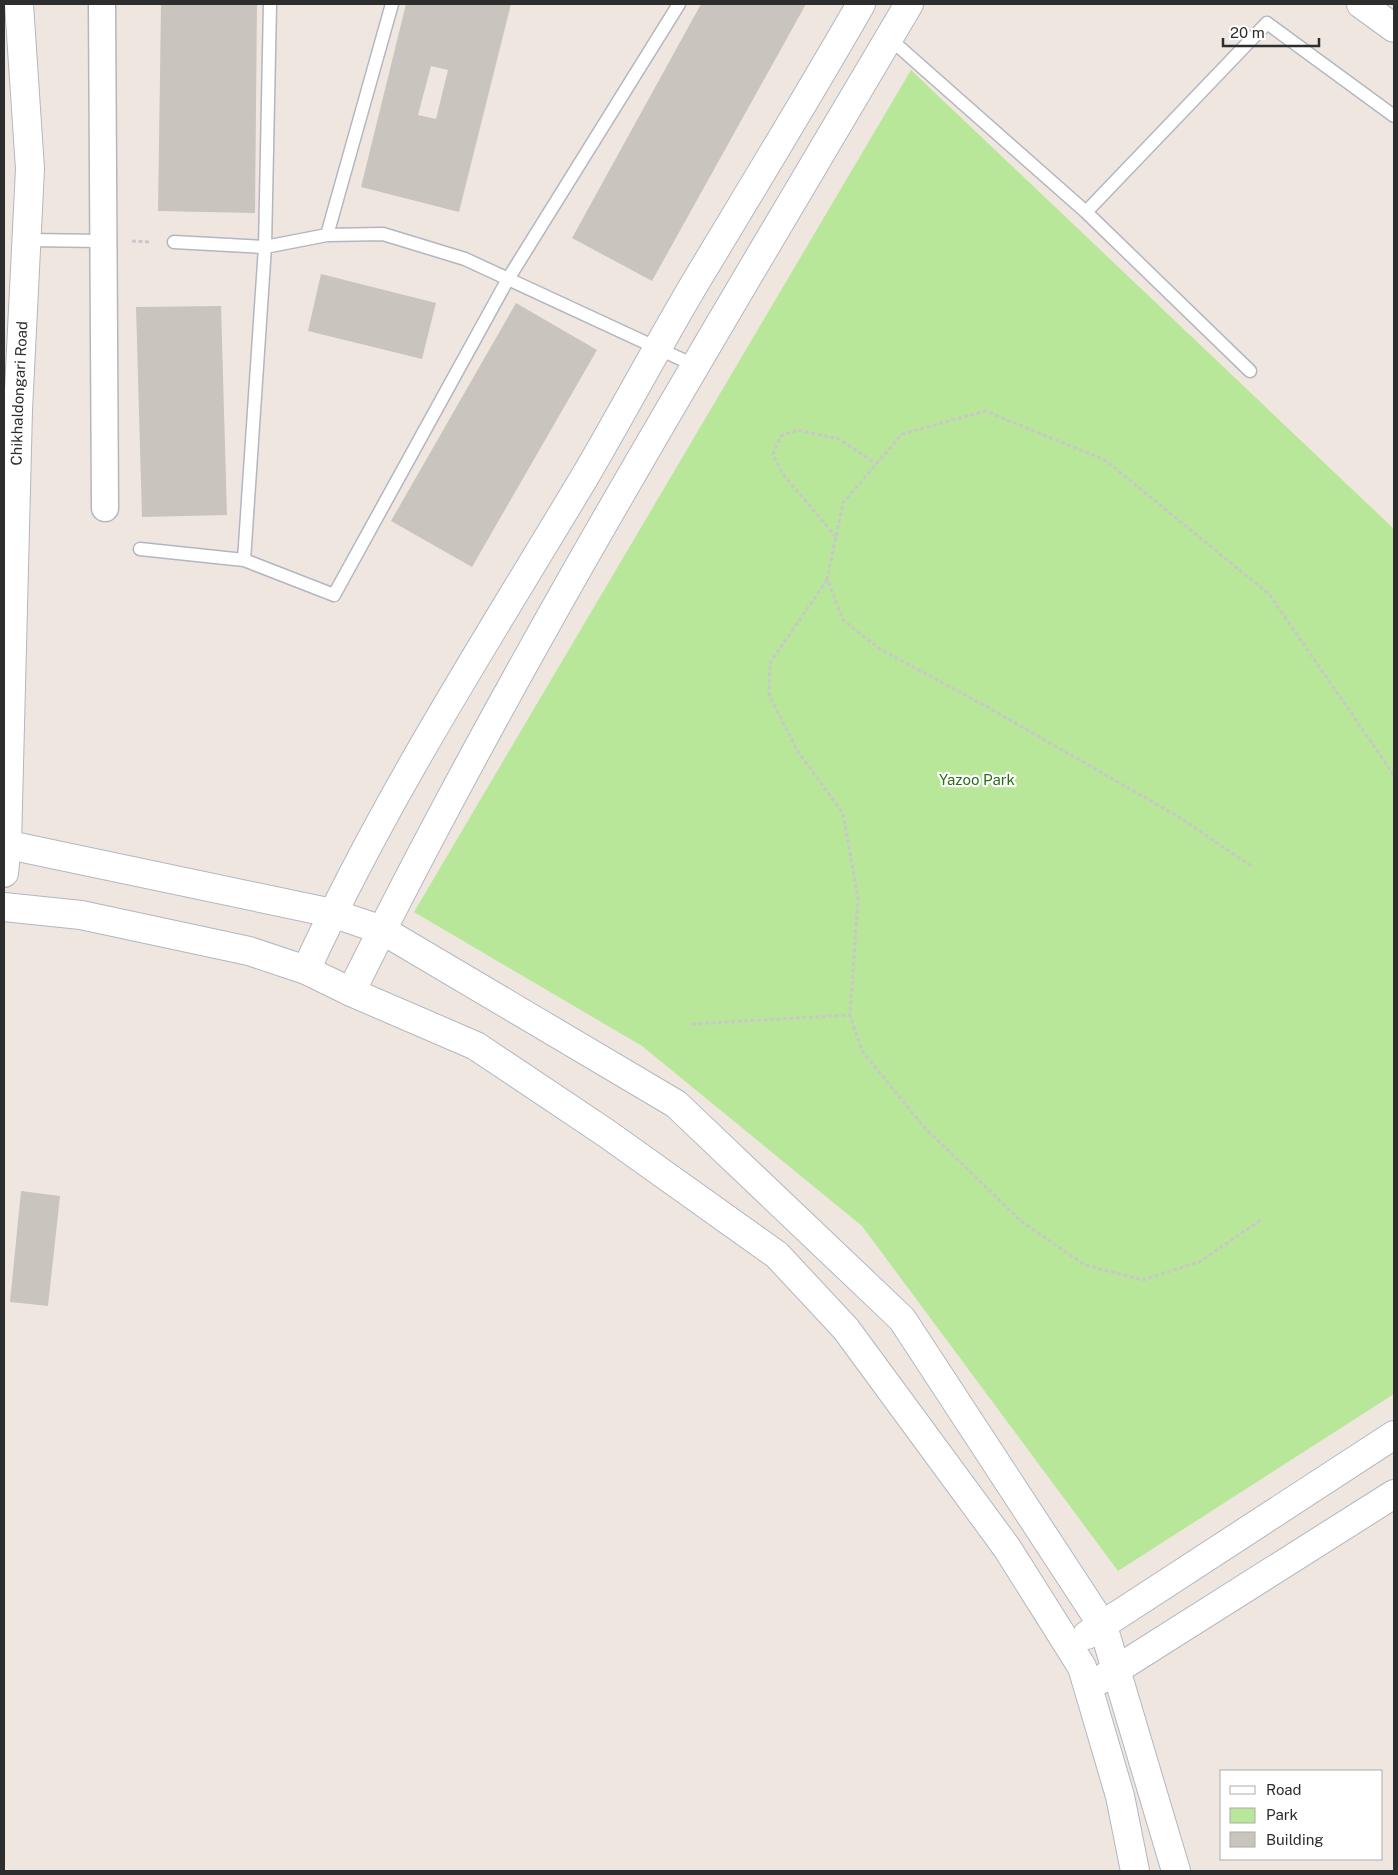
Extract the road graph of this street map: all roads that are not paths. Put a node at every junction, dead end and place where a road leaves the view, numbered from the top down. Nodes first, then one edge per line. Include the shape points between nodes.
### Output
1 (19, 4) edge
2 (102, 4) edge
3 (270, 4) edge
4 (392, 4) edge
5 (679, 4) edge
6 (861, 4) edge
7 (909, 4) edge
8 (1361, 4) edge
9 (1394, 28) edge
10 (889, 38) junction
11 (1394, 116) edge
12 (1086, 212) junction
13 (327, 235) junction
14 (27, 240) junction
15 (104, 242) junction
16 (174, 242) road end
17 (265, 247) junction
18 (508, 279) junction
19 (658, 348) junction
20 (696, 366) junction
21 (1250, 371) dead end
22 (105, 508) dead end
23 (140, 549) dead end
24 (244, 560) junction
25 (5, 844) edge
26 (4, 873) edge
27 (4, 907) edge
28 (332, 913) junction
29 (382, 930) junction
30 (306, 970) junction
31 (351, 992) junction
32 (1394, 1435) edge
33 (1394, 1494) edge
34 (1102, 1626) junction
35 (1068, 1645) junction
36 (1116, 1671) junction
37 (1088, 1688) junction
38 (1134, 1871) edge
39 (1176, 1871) edge

1 - 14 street, Chikhaldongari Road via 30,169
2 - 15 street
3 - 17 lane
4 - 13 lane
5 - 18 lane
6 - 19 street
7 - 10 street
8 - 9 street
10 - 12 lane
10 - 20 street
11 - 12 lane via 1267,23
12 - 21 lane
13 - 17 lane
13 - 18 lane via 383,234 465,259
14 - 15 lane
14 - 25 street, Chikhaldongari Road via 18,410
15 - 22 street
16 - 17 lane
17 - 24 lane
18 - 19 lane
18 - 24 lane via 334,594
19 - 20 lane
19 - 28 street via 390,803
20 - 29 street via 476,750
23 - 24 lane
25 - 26 street, Chikhaldongari Road
25 - 28 street
27 - 30 street via 81,915 249,951
28 - 29 street
28 - 30 street
29 - 31 street
29 - 34 street via 676,1104 902,1319
30 - 31 street
31 - 35 street via 476,1046 606,1132 777,1255 846,1329 1007,1548
32 - 34 street
33 - 36 street
34 - 35 street
34 - 36 street
35 - 37 street via 1082,1667
36 - 37 street
36 - 39 street
37 - 38 street via 1120,1796

